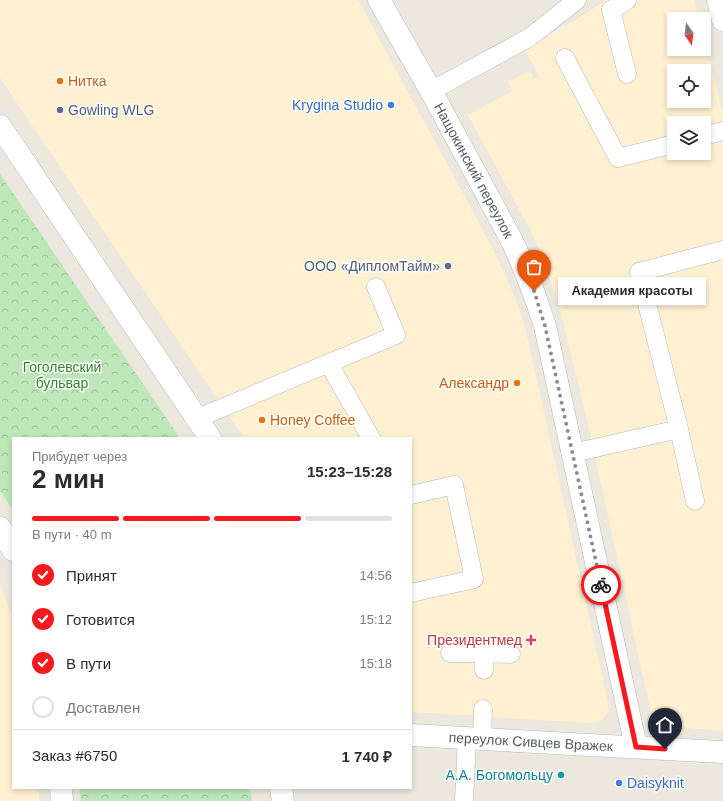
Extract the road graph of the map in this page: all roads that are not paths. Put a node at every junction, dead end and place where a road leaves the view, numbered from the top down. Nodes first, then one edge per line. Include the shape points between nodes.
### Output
1 (379, 0) edge
2 (577, 0) edge
3 (627, 0) edge
4 (565, 58) dead end
5 (627, 74) dead end
6 (431, 91) junction
7 (0, 126) edge
8 (723, 131) edge
9 (711, 134) edge
10 (667, 146) edge
11 (723, 250) edge
12 (376, 287) dead end
13 (329, 364) junction
14 (198, 418) junction
15 (679, 429) junction
16 (209, 437) edge
17 (370, 437) edge
18 (573, 453) junction
19 (412, 495) edge
20 (695, 501) dead end
21 (0, 528) edge
22 (12, 548) edge
23 (412, 593) edge
24 (450, 654) dead end
25 (511, 654) dead end
26 (483, 709) dead end
27 (412, 735) edge
28 (474, 738) junction
29 (636, 747) junction
30 (723, 752) edge
31 (61, 789) edge
32 (281, 789) edge
33 (62, 801) edge
34 (283, 801) edge
35 (464, 801) edge

1 - 6 street, Нащокинский переулок
2 - 6 lane via 530,37
3 - 5 lane via 611,10
4 - 10 lane via 618,158
6 - 18 street, Нащокинский переулок via 511,239 534,291 545,326
7 - 14 street
8 - 9 lane
11 - 15 lane via 639,272
12 - 13 lane via 396,335
13 - 14 lane
13 - 17 lane
14 - 16 street
15 - 18 lane
15 - 20 lane
18 - 29 street, Нащокинский переулок
19 - 23 lane via 454,485 474,579
21 - 22 street
24 - 25 lane via 484,662
26 - 28 lane
27 - 28 street, переулок Сивцев Вражек
28 - 29 street, переулок Сивцев Вражек
28 - 35 lane
29 - 30 street, переулок Сивцев Вражек
31 - 33 street
32 - 34 street

